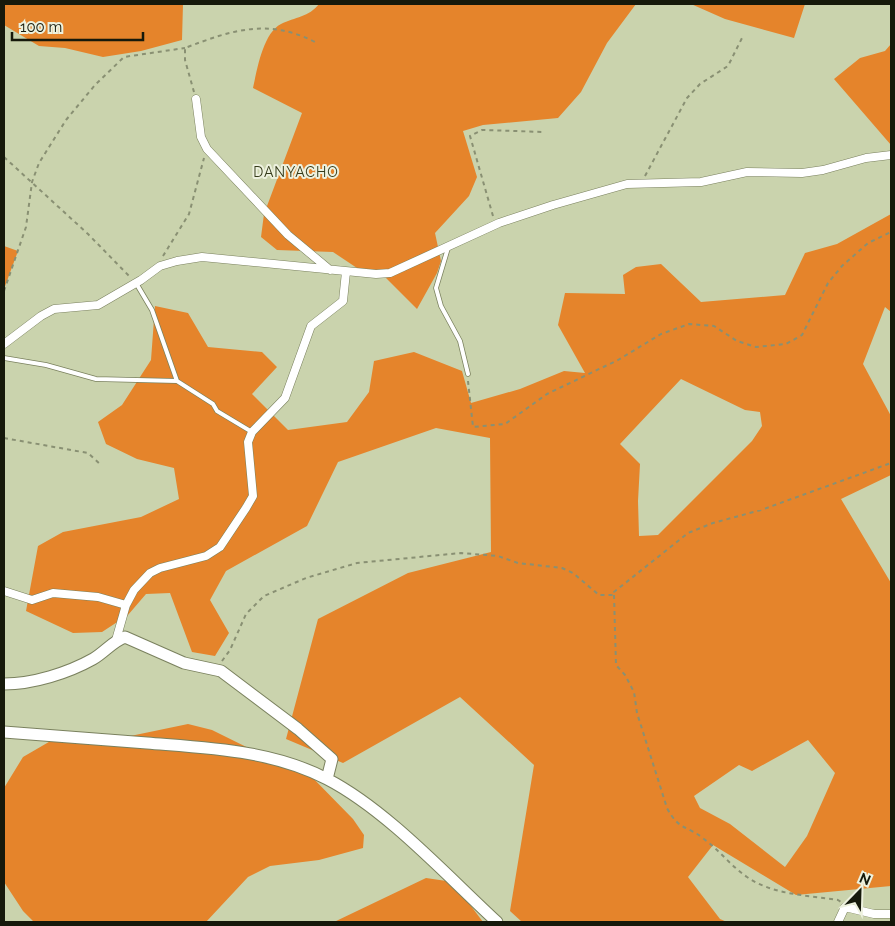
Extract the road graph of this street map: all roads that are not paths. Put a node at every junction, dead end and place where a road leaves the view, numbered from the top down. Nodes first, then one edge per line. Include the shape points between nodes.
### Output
1 (196, 99) road end
2 (891, 155) edge
3 (448, 248) junction
4 (330, 270) junction
5 (346, 272) junction
6 (136, 283) junction
7 (4, 344) edge
8 (4, 358) edge
9 (468, 374) road end
10 (177, 381) junction
11 (252, 432) junction
12 (4, 591) edge
13 (126, 605) junction
14 (116, 640) junction
15 (4, 684) edge
16 (4, 732) edge
17 (327, 779) junction
18 (891, 914) edge
19 (497, 922) edge
20 (838, 922) edge

1 - 4 street via 207,149 288,235
2 - 3 street via 823,170 747,172 701,182 627,184 496,225
3 - 5 street via 390,273
3 - 9 lane via 436,288 441,306 460,341
4 - 5 street
4 - 6 street via 202,257 157,268
5 - 11 street via 343,302 311,326 285,398
6 - 7 street via 98,305 54,309
6 - 10 lane via 152,310
8 - 10 lane via 46,365 96,380
10 - 11 lane
11 - 13 street via 248,442 252,496 220,547 206,556 150,573 134,590
12 - 13 street via 32,600 52,594 98,597
13 - 14 street
14 - 15 street via 109,650 91,660 22,684
14 - 17 street via 125,637 184,663 234,678 327,753 332,759
16 - 17 street via 250,753 277,759
17 - 19 street via 387,821
18 - 20 street via 874,914 845,907

